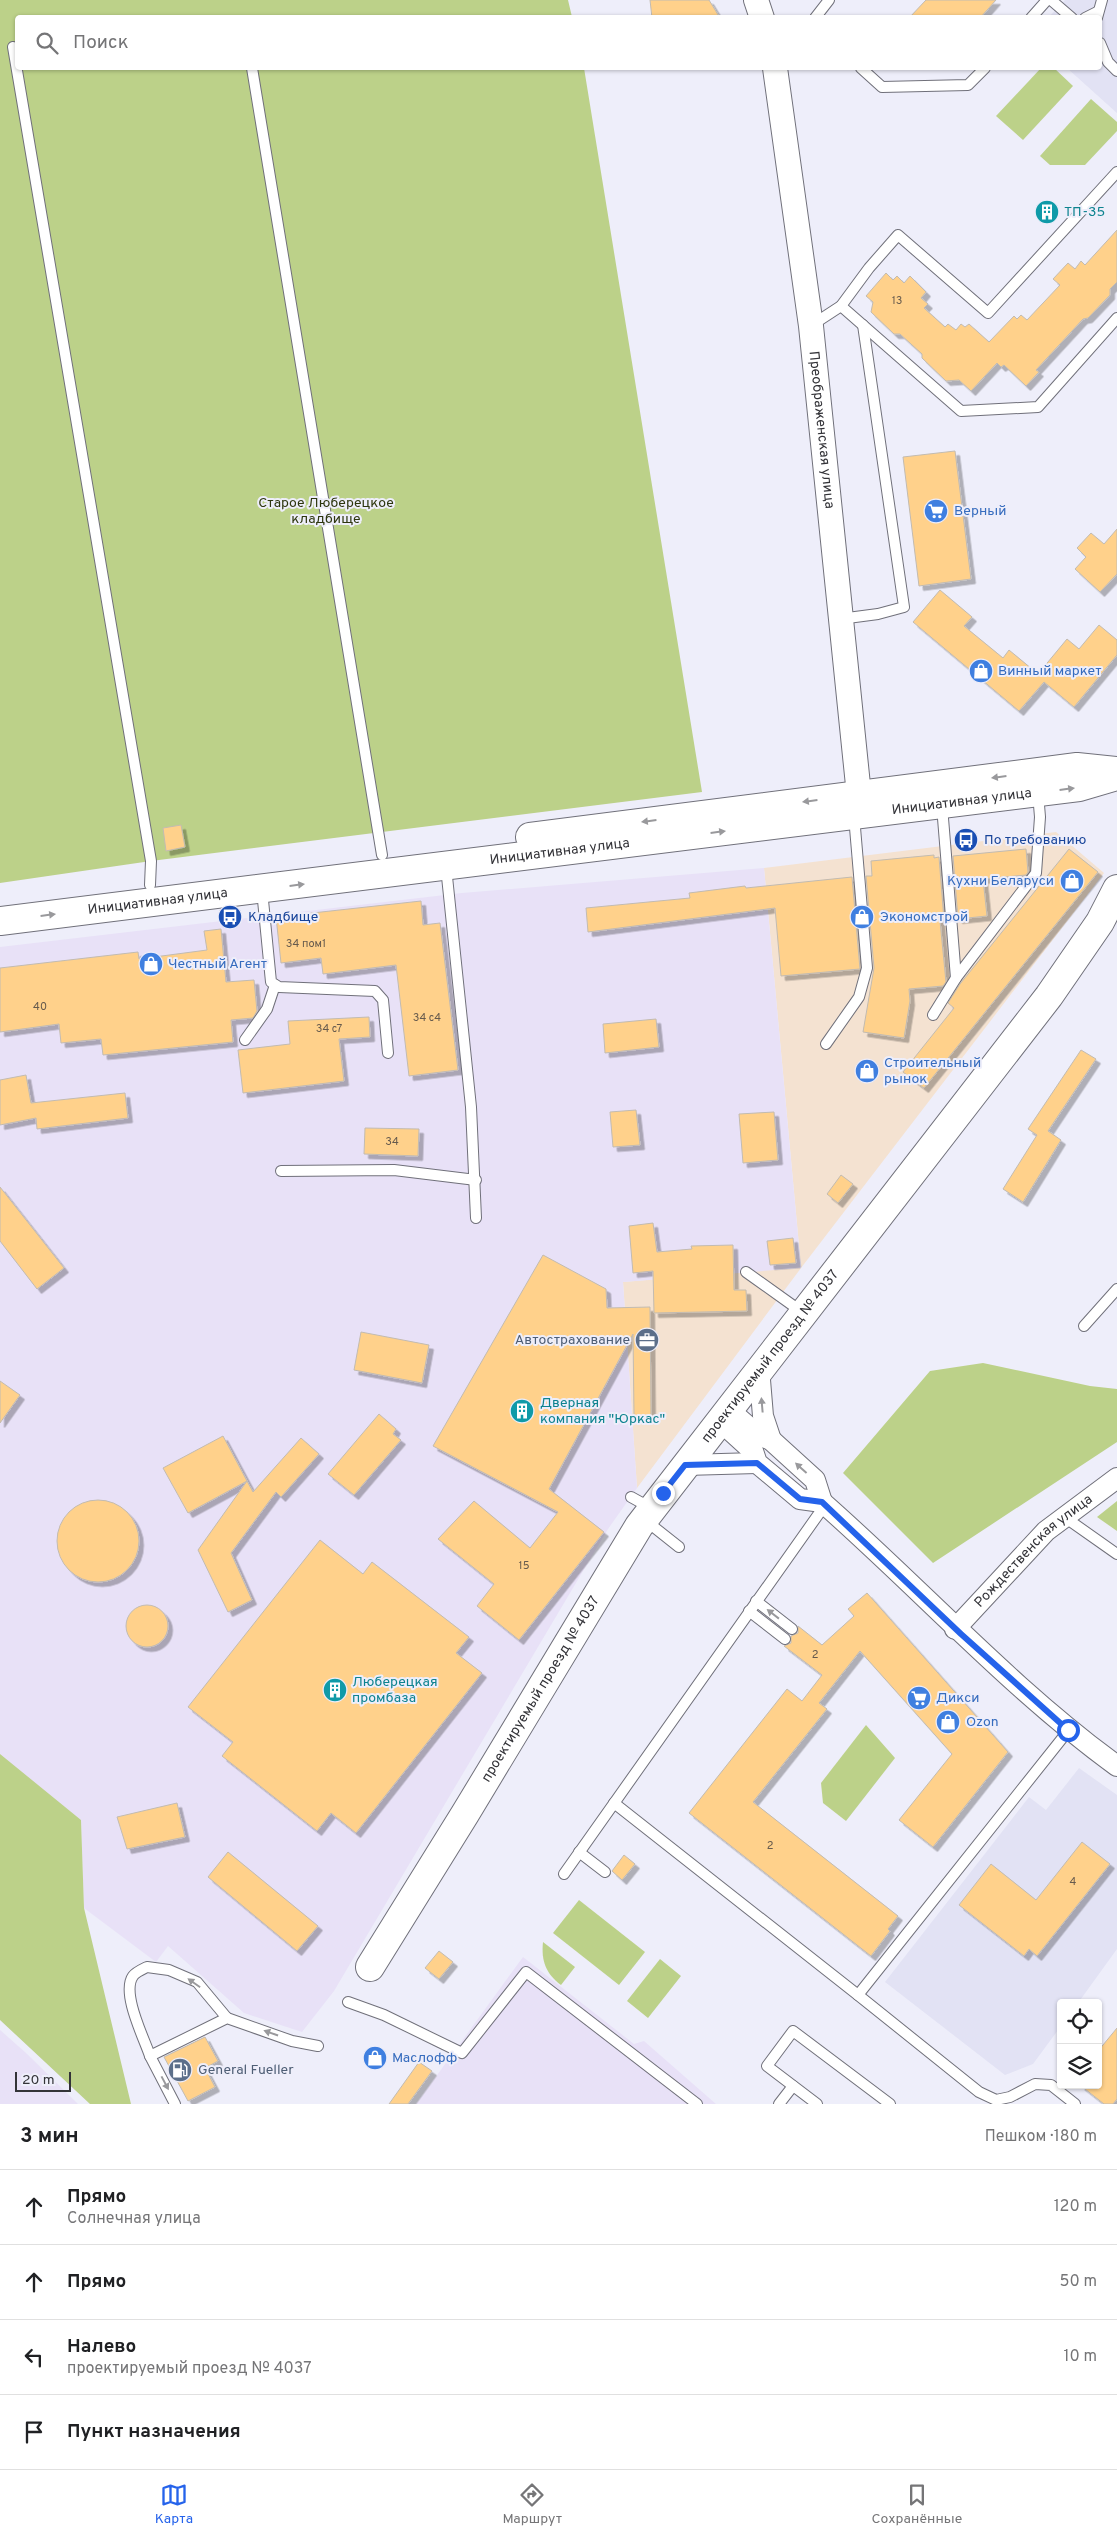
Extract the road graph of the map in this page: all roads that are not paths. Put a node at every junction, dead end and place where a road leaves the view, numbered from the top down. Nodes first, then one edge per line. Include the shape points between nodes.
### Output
1 (756, 0) edge
2 (829, 0) edge
3 (1047, 0) edge
4 (1051, 0) edge
5 (1102, 0) edge
6 (761, 15) edge
7 (817, 15) edge
8 (1034, 15) edge
9 (1068, 15) edge
10 (1097, 15) edge
11 (13, 47) dead end
12 (1102, 48) edge
13 (15, 59) edge
14 (17, 70) edge
15 (252, 70) edge
16 (775, 70) edge
17 (863, 70) edge
18 (983, 70) edge
19 (1117, 71) edge
20 (1117, 172) edge
21 (841, 306) junction
22 (1117, 318) edge
23 (863, 324) junction
24 (811, 326) junction
25 (839, 620) junction
26 (1117, 771) edge
27 (1117, 776) edge
28 (1038, 792) junction
29 (942, 804) junction
30 (856, 805) junction
31 (382, 856) junction
32 (446, 866) junction
33 (150, 885) junction
34 (262, 889) junction
35 (1117, 889) edge
36 (0, 903) edge
37 (0, 921) edge
38 (956, 978) junction
39 (275, 985) junction
40 (933, 1015) dead end
41 (245, 1040) dead end
42 (826, 1044) dead end
43 (388, 1053) dead end
44 (281, 1171) dead end
45 (476, 1180) junction
46 (476, 1218) dead end
47 (746, 1272) dead end
48 (1117, 1289) edge
49 (802, 1312) junction
50 (1084, 1326) dead end
51 (759, 1368) junction
52 (724, 1414) junction
53 (771, 1440) junction
54 (757, 1463) junction
55 (685, 1465) junction
56 (1117, 1478) edge
57 (823, 1503) junction
58 (642, 1508) junction
59 (1063, 1516) junction
60 (679, 1547) dead end
61 (1117, 1554) edge
62 (756, 1601) junction
63 (749, 1611) junction
64 (792, 1629) dead end
65 (955, 1629) junction
66 (785, 1639) dead end
67 (1068, 1730) junction
68 (1117, 1766) edge
69 (614, 1802) junction
70 (579, 1852) junction
71 (605, 1872) dead end
72 (564, 1874) dead end
73 (370, 1967) dead end
74 (858, 1995) junction
75 (348, 2002) dead end
76 (227, 2018) junction
77 (318, 2046) dead end
78 (150, 2056) junction
79 (793, 2086) junction
80 (996, 2102) edge
81 (175, 2104) edge
82 (697, 2104) edge
83 (779, 2104) edge
84 (817, 2104) edge
85 (890, 2104) edge
86 (1075, 2104) edge

1 - 6 street
2 - 7 lane
3 - 8 lane
4 - 9 lane
5 - 10 lane
11 - 13 lane
12 - 19 lane via 1108,62
14 - 33 lane via 151,861
15 - 31 lane
16 - 24 street, Преображенская улица
17 - 18 lane via 882,87 968,85
20 - 21 lane via 988,313 898,235
21 - 23 lane
21 - 24 lane
22 - 23 lane via 1038,407 962,412
23 - 25 lane via 904,607
24 - 25 street, Преображенская улица
25 - 30 street, Преображенская улица
26 -> 30 main road, Инициативная улица via 1077,767
28 -> 27 main road, Инициативная улица via 1079,788
28 - 29 main road, Инициативная улица
28 - 38 lane via 1040,817 1036,873
29 - 30 main road, Инициативная улица
29 - 38 lane
30 -> 31 main road, Инициативная улица
32 -> 30 main road, Инициативная улица
30 - 42 lane via 867,968 859,997
31 - 33 main road, Инициативная улица
34 -> 32 main road, Инициативная улица
32 - 45 lane
33 - 36 main road, Инициативная улица
37 -> 34 main road, Инициативная улица
34 - 39 lane via 271,982
35 - 49 main road, проектируемый проезд № 4037 via 1100,922 1049,996
38 - 40 lane
39 - 41 lane via 267,1009
39 - 43 lane via 375,992 383,1000
44 - 45 lane via 394,1170
45 - 46 lane
47 - 49 lane
48 - 50 lane
49 - 51 main road, проектируемый проезд № 4037
51 - 52 main road, проектируемый проезд № 4037
53 -> 51 street via 763,1416
52 - 53 street
52 - 54 street via 753,1451
52 - 55 main road, проектируемый проезд № 4037
57 -> 53 street via 815,1480
54 - 55 street
54 - 57 street via 800,1499
55 - 58 main road, проектируемый проезд № 4037
56 - 59 street, Рождественская улица
57 - 62 lane
57 - 65 street
58 - 60 lane
58 - 73 main road, проектируемый проезд № 4037
59 - 61 lane
59 - 65 street, Рождественская улица
62 - 63 lane
64 -> 62 lane
63 - 66 lane
63 - 69 lane
65 - 67 street
67 - 68 street
67 - 74 lane
69 - 70 lane
69 - 74 lane
70 - 71 lane
70 - 72 lane
74 - 80 lane via 979,2092
75 - 82 lane via 384,2015 462,2053 526,1972
77 -> 76 lane via 292,2041
76 - 78 lane
76 -> 78 lane via 197,1982 169,1970 147,1966 134,1975 129,1990 132,2008
78 -> 81 lane
79 - 83 lane
79 - 84 lane
79 - 85 lane via 767,2066 793,2031
80 - 86 lane via 1035,2084 1051,2085

